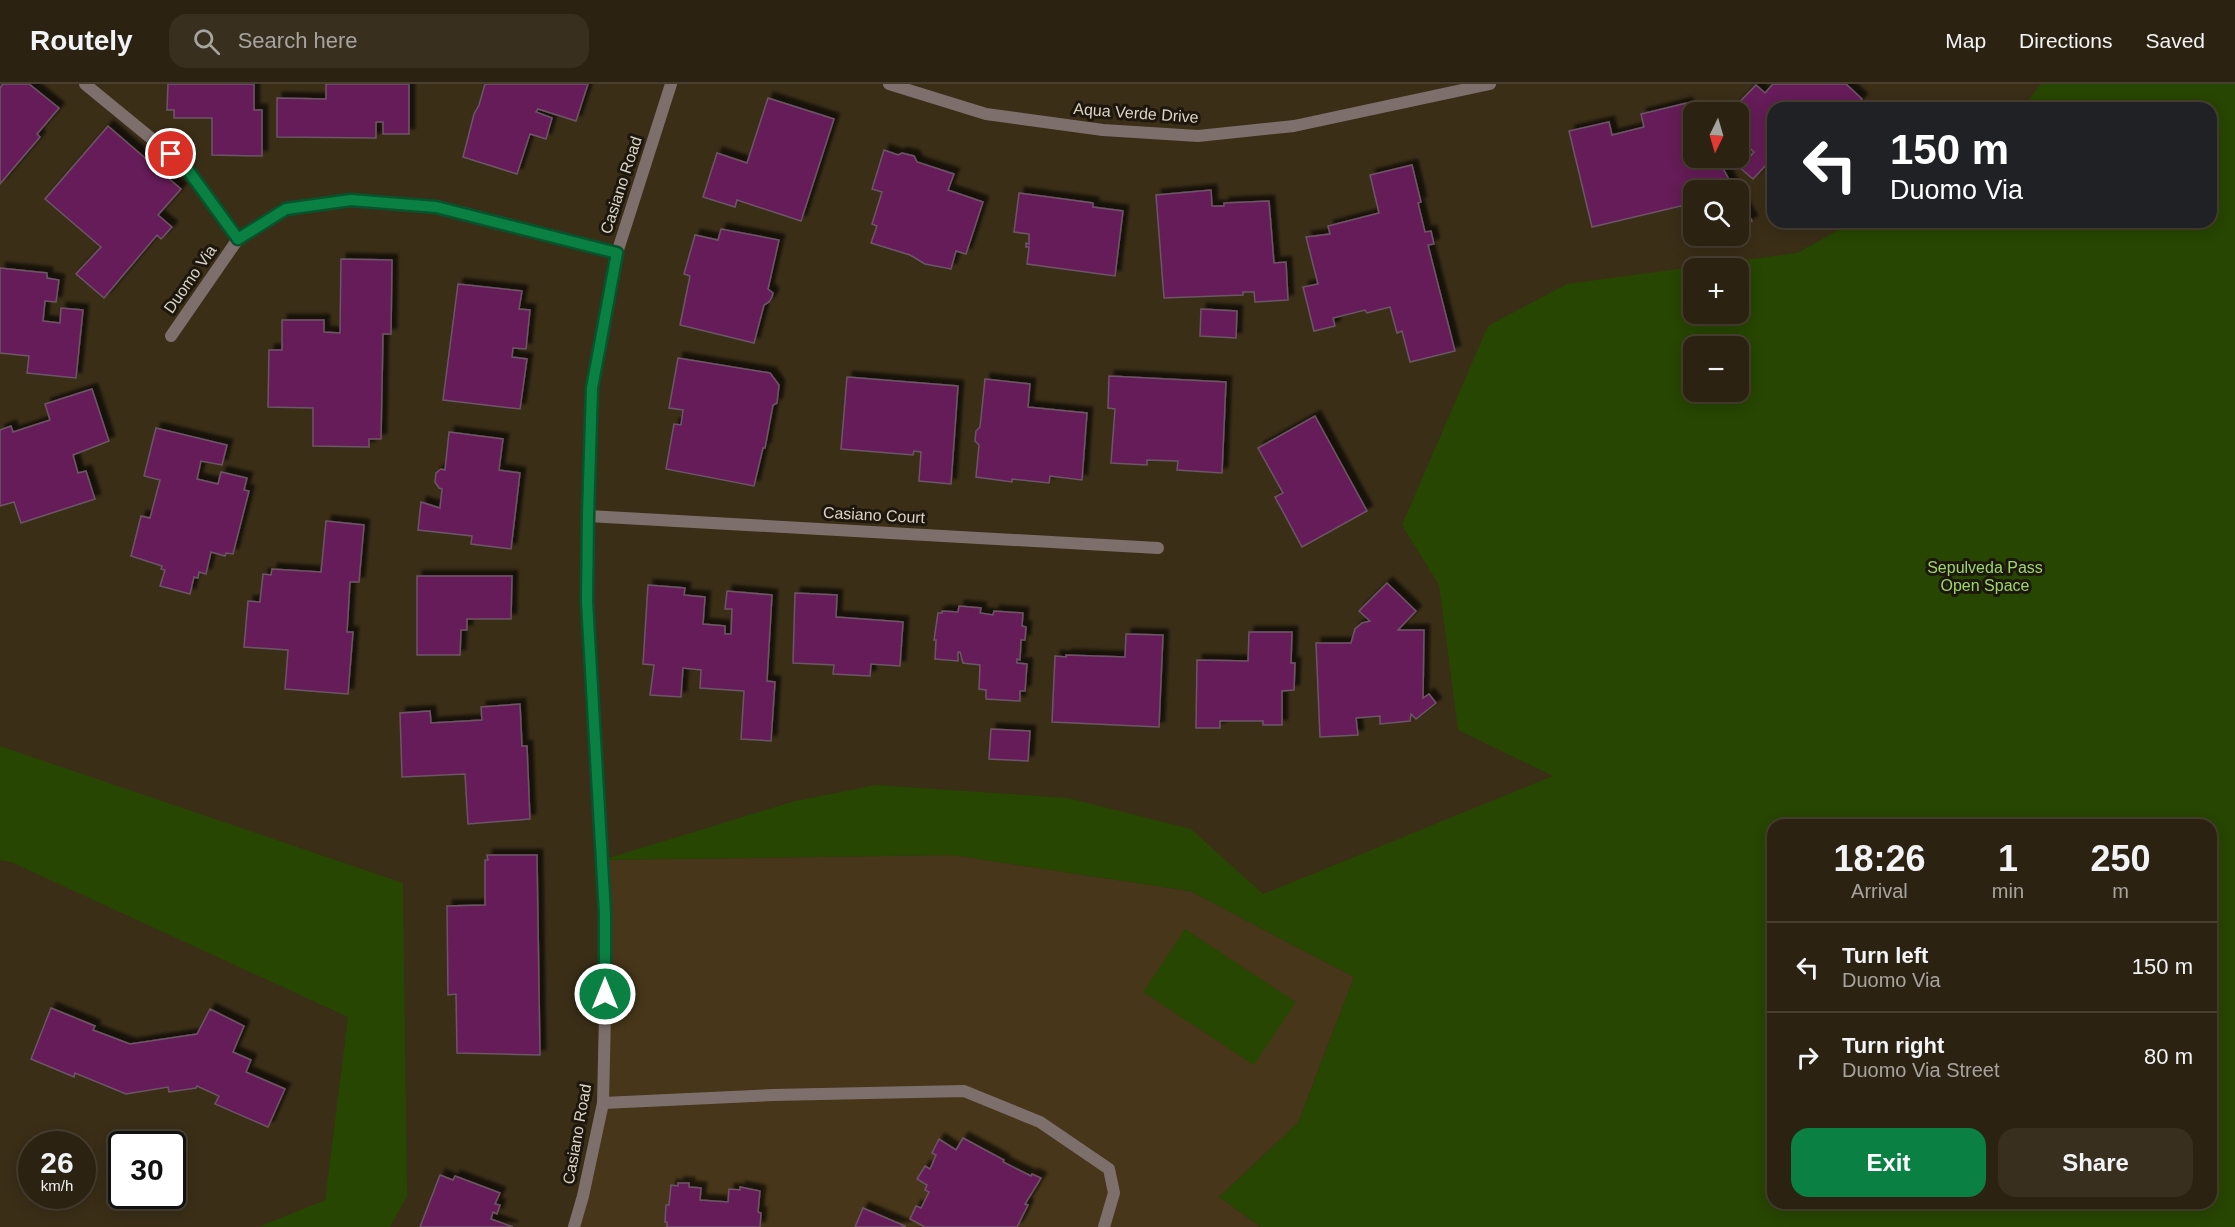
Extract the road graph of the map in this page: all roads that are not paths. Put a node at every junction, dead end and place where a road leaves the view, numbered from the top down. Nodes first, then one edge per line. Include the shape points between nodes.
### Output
1 (85, 84) edge
2 (671, 84) edge
3 (889, 84) edge
4 (1490, 84) edge
5 (238, 239) junction
6 (617, 253) junction
7 (171, 336) dead end
8 (588, 516) junction
9 (1158, 548) dead end
10 (603, 1103) junction
11 (574, 1227) edge
12 (1104, 1227) edge

1 - 5 street via 185,166
2 - 6 street, Casiano Road
3 - 4 street, Aqua Verde Drive via 986,114 1103,130 1198,136 1294,126
5 - 6 street, Duomo Via via 286,209 351,200 436,207
5 - 7 street, Duomo Via
6 - 8 street, Casiano Road via 592,388
8 - 9 street, Casiano Court
8 - 10 street, Casiano Road via 587,601 605,914
10 - 11 street, Casiano Road
10 - 12 street via 964,1091 1040,1122 1110,1169 1114,1193

